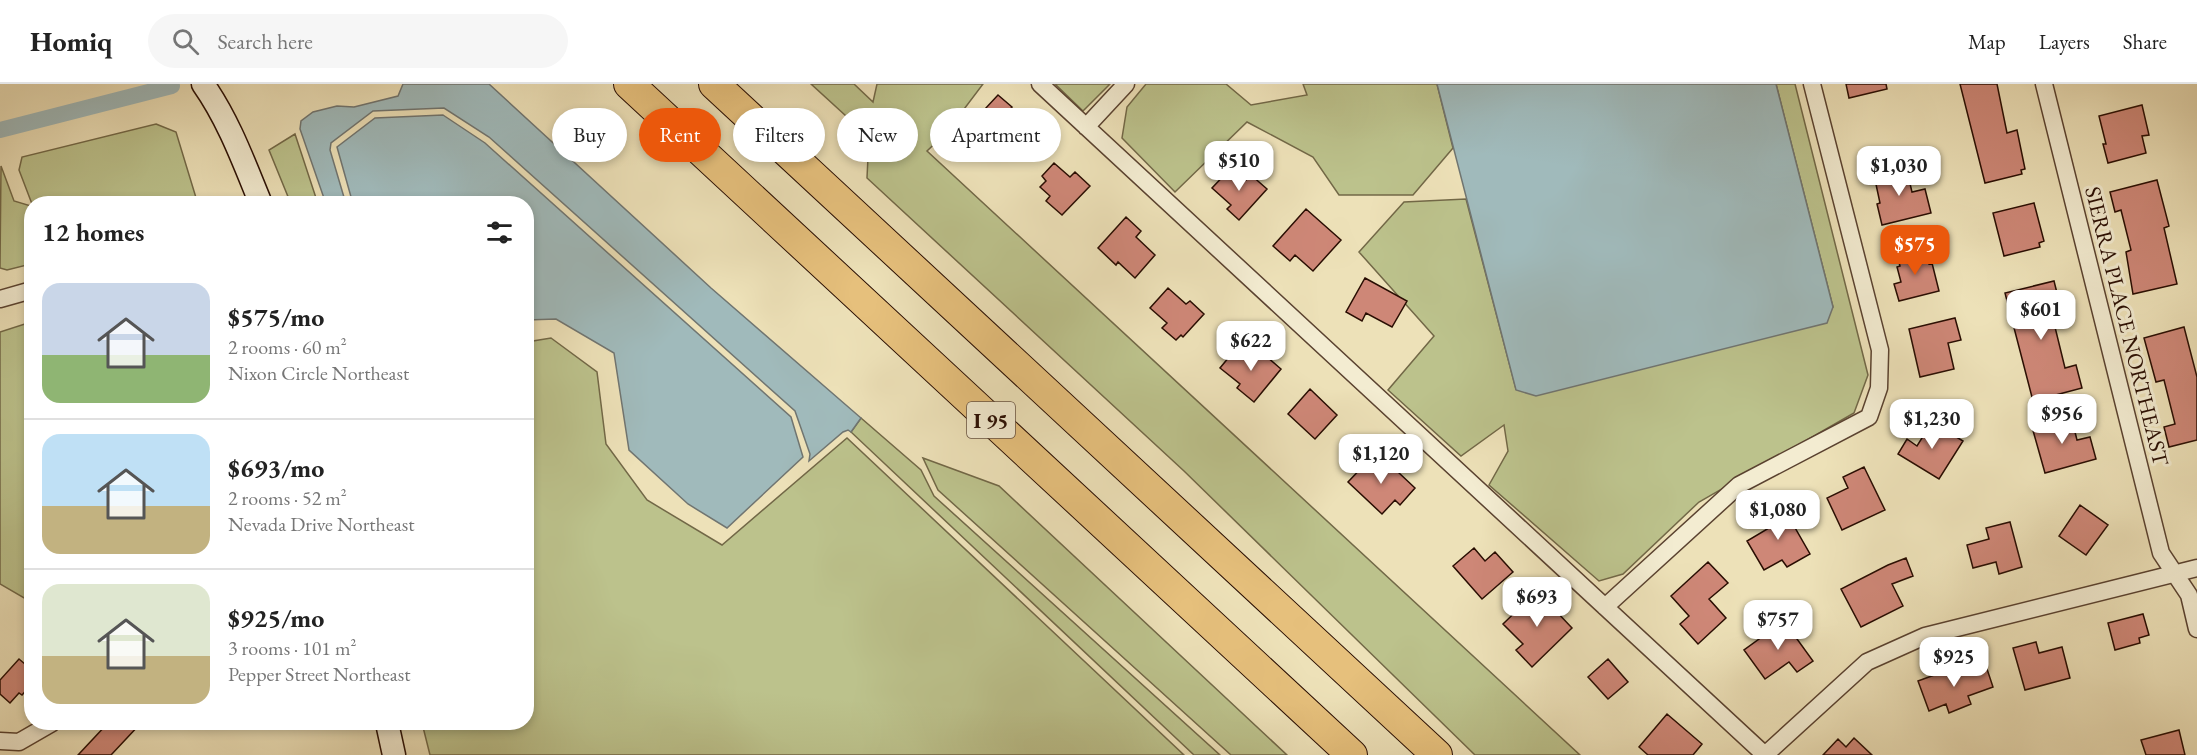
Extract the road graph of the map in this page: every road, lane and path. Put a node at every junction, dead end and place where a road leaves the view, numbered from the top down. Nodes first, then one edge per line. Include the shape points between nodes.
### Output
1 (203, 84) edge
2 (629, 84) edge
3 (714, 84) edge
4 (1040, 84) edge
5 (1126, 84) edge
6 (1812, 84) edge
7 (2044, 84) edge
8 (1086, 127) junction
9 (258, 196) edge
10 (24, 292) edge
11 (0, 299) edge
12 (2197, 568) edge
13 (2174, 575) junction
14 (1605, 607) junction
15 (2197, 629) edge
16 (40, 730) edge
17 (389, 730) edge
18 (0, 741) edge
19 (394, 755) edge
20 (1352, 755) edge
21 (1437, 755) edge
22 (1765, 755) edge

1 - 9 street via 230,129
2 - 20 highway, I 95
3 - 21 highway, I 95
4 - 8 street
5 - 8 street
6 - 14 street via 1880,350 1879,388 1869,417 1739,485
7 - 13 street, SIERRA PLACE NORTHEAST via 2160,553
8 - 14 street
10 - 11 street
12 - 13 street
13 - 15 street, SIERRA PLACE NORTHEAST via 2189,595
13 - 22 street via 1925,636 1867,662
14 - 22 street
16 - 18 street via 19,742
17 - 19 street

